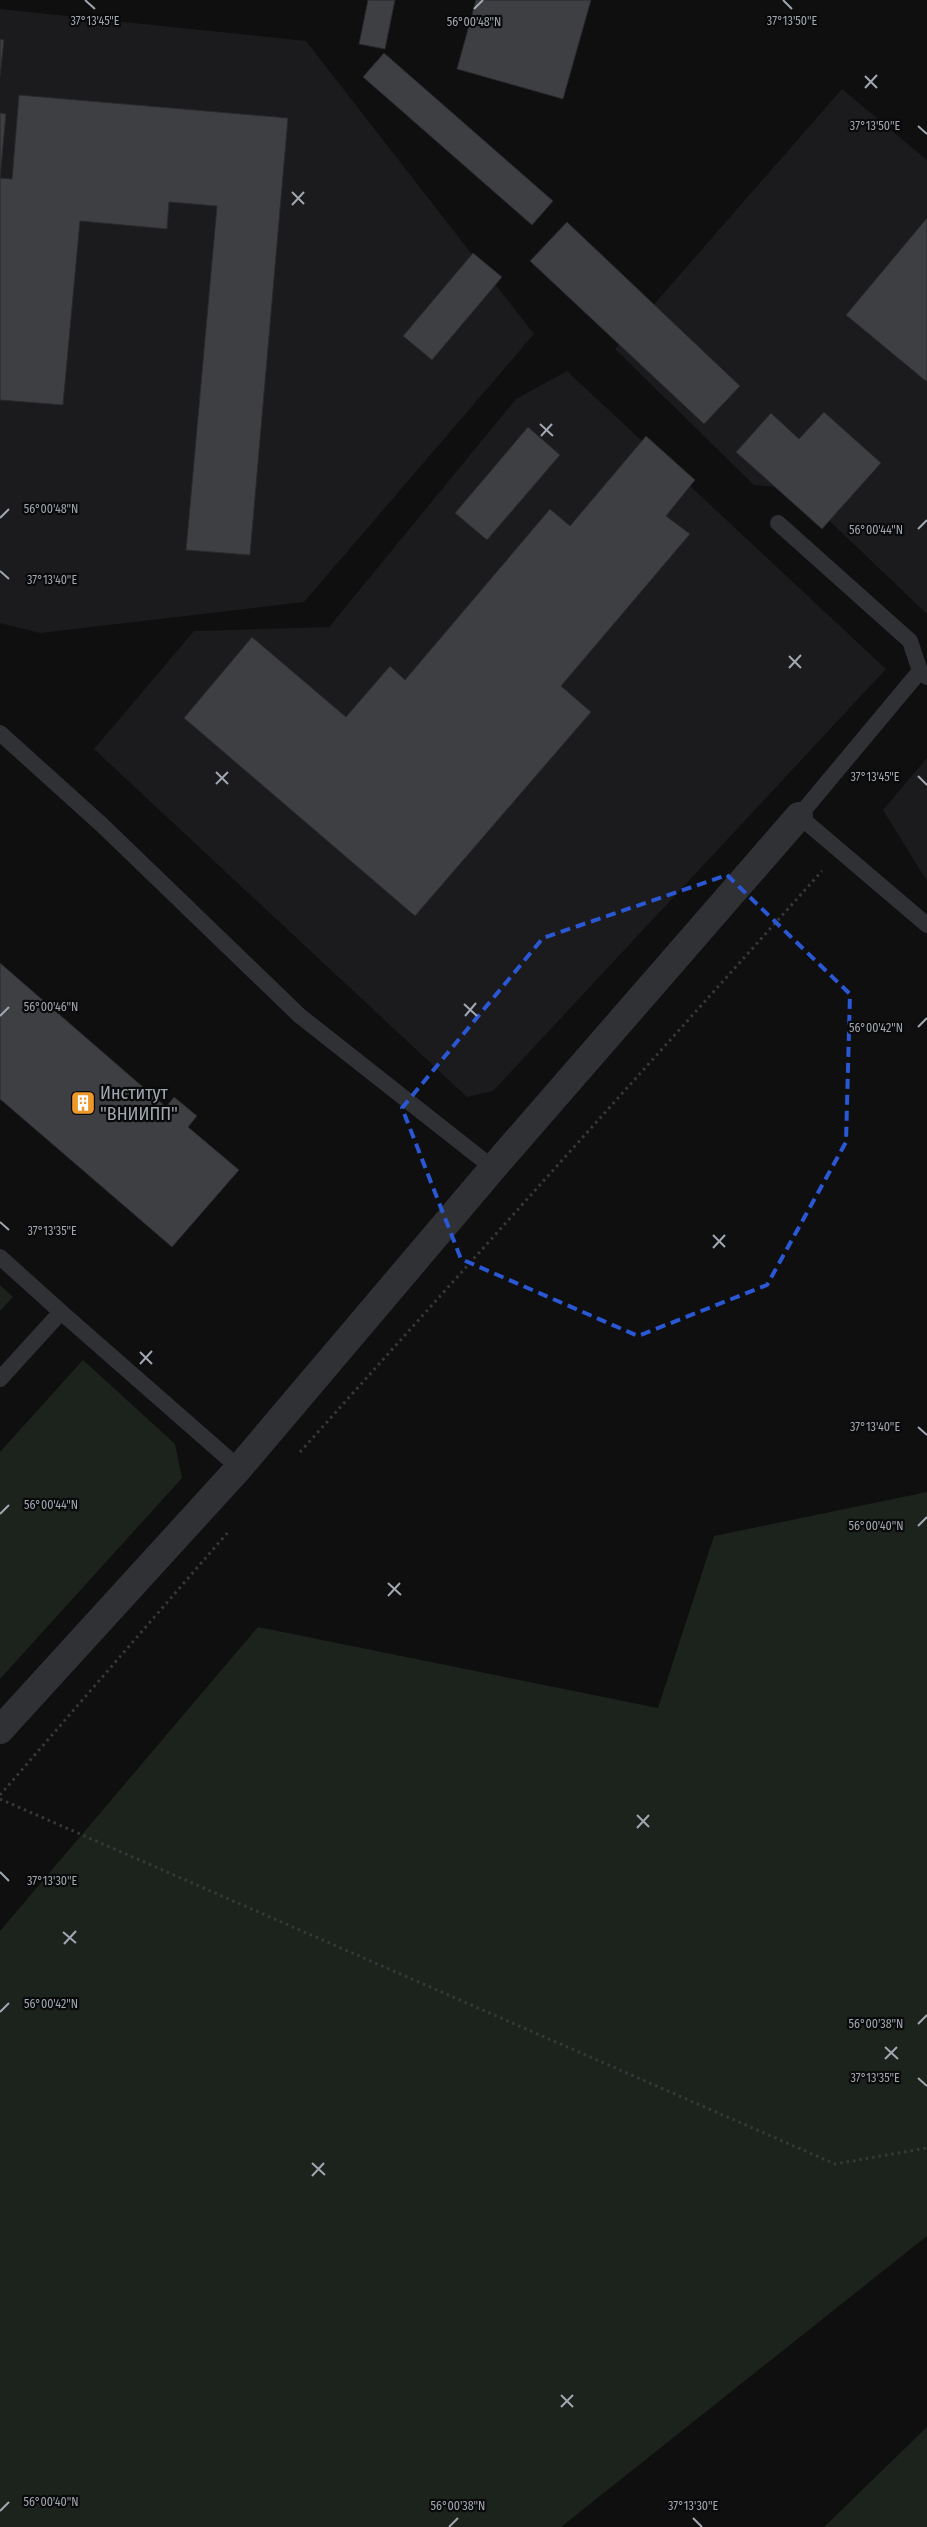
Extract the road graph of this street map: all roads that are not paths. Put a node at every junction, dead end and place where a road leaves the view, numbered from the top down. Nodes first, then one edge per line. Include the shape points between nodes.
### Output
1 (778, 523) dead end
2 (924, 674) edge
3 (0, 733) edge
4 (799, 816) junction
5 (927, 925) edge
6 (493, 1168) junction
7 (0, 1257) edge
8 (61, 1312) junction
9 (0, 1380) edge
10 (239, 1468) junction
11 (0, 1730) edge

1 - 2 lane via 910,640
2 - 4 lane
3 - 6 lane via 102,825 300,1016
4 - 5 lane
4 - 6 street
6 - 10 street
7 - 8 lane
8 - 9 lane
8 - 10 lane
10 - 11 street

